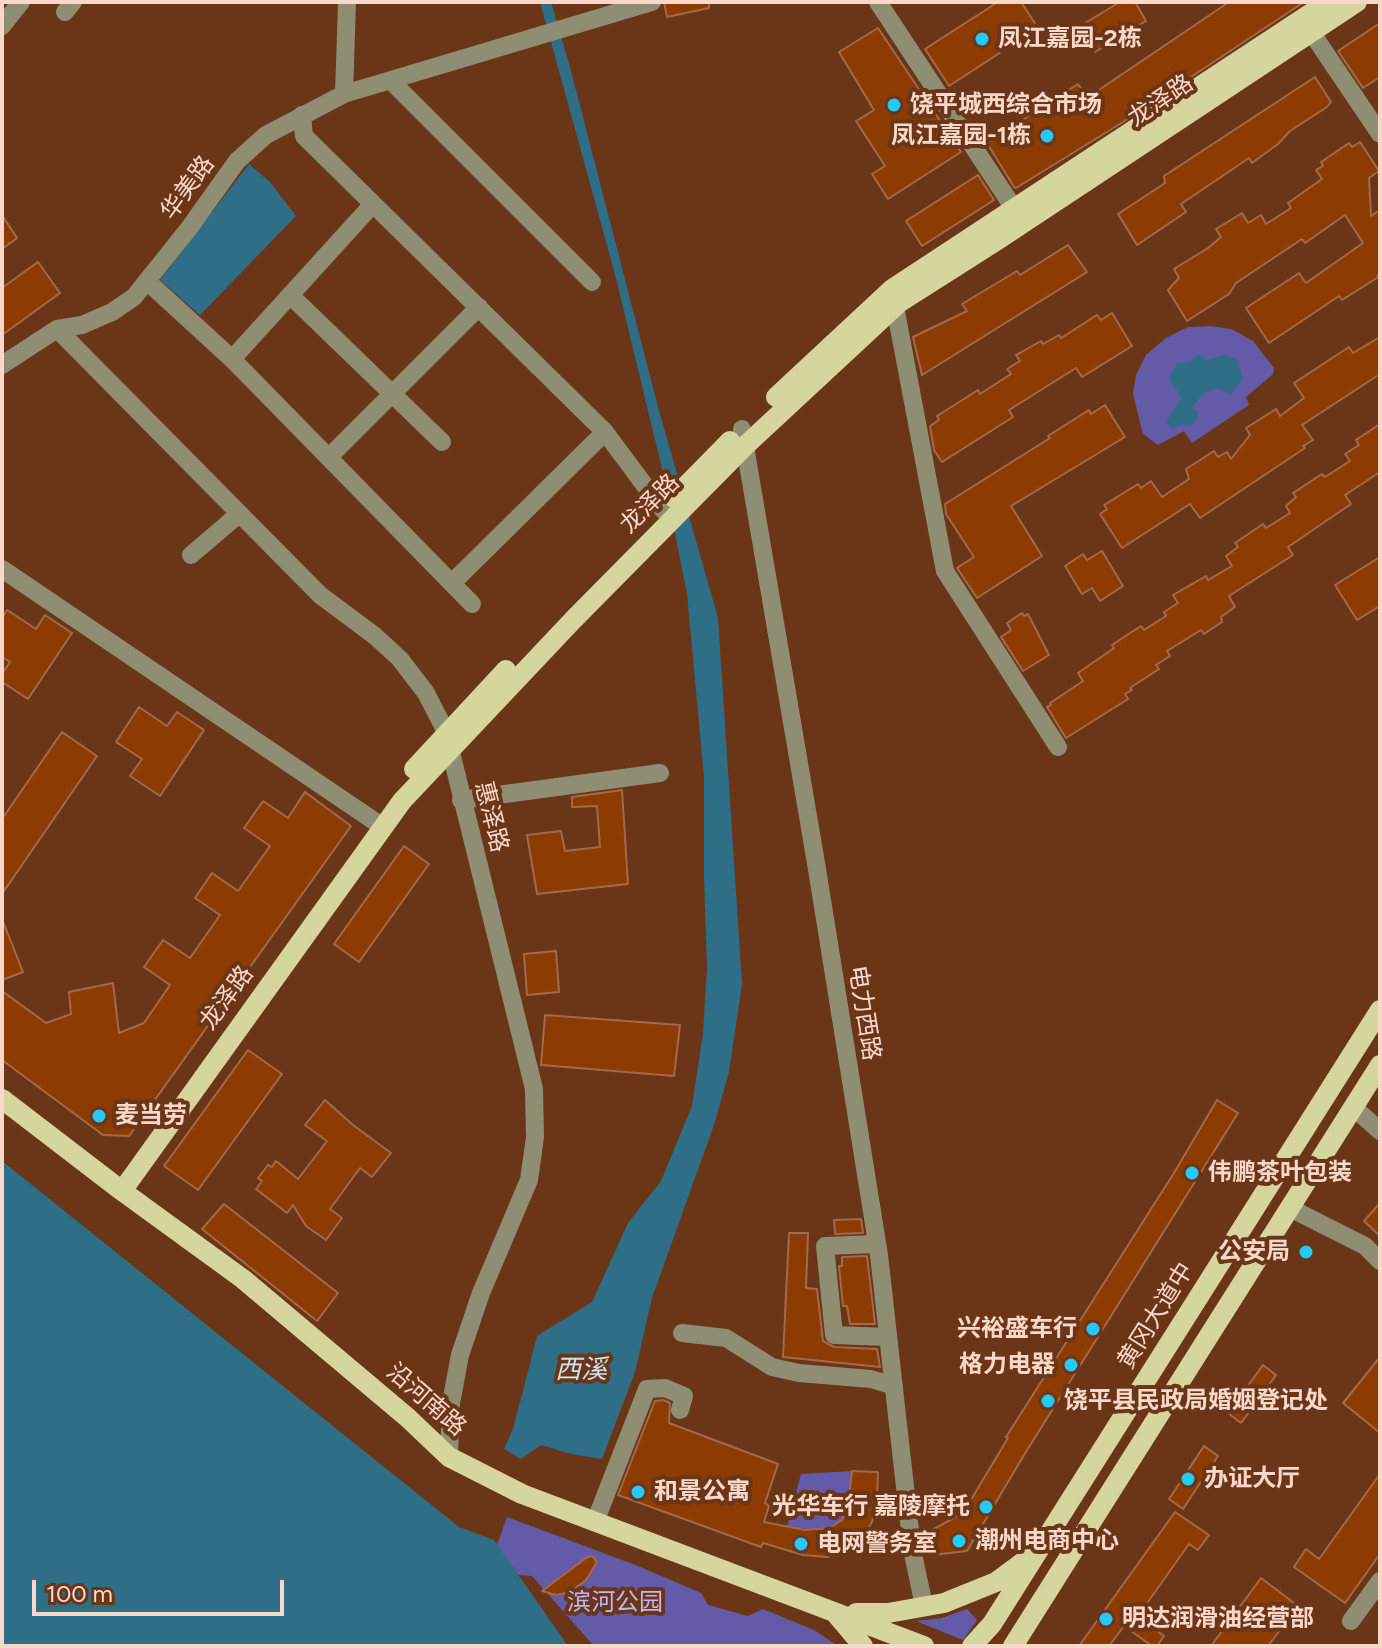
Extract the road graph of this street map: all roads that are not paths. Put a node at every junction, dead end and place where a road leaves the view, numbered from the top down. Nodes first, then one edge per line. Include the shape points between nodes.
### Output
1 (21, 2) edge
2 (347, 2) edge
3 (652, 2) edge
4 (878, 2) edge
5 (1328, 2) edge
6 (1357, 2) edge
7 (2, 26) edge
8 (1306, 26) junction
9 (391, 81) junction
10 (344, 94) junction
11 (302, 115) junction
12 (1380, 134) edge
13 (373, 204) junction
14 (1015, 210) junction
15 (147, 281) junction
16 (592, 282) dead end
17 (290, 295) junction
18 (894, 297) junction
19 (479, 307) junction
20 (57, 329) junction
21 (232, 359) junction
22 (2, 365) edge
23 (605, 432) junction
24 (743, 437) junction
25 (442, 442) dead end
26 (330, 456) junction
27 (663, 510) junction
28 (239, 514) junction
29 (191, 555) dead end
30 (2, 569) edge
31 (452, 583) junction
32 (472, 604) dead end
33 (448, 740) junction
34 (1058, 747) dead end
35 (660, 773) dead end
36 (461, 800) junction
37 (379, 823) junction
38 (1380, 1010) edge
39 (1380, 1065) edge
40 (2, 1099) edge
41 (1353, 1107) junction
42 (1380, 1131) edge
43 (117, 1187) junction
44 (1290, 1208) junction
45 (877, 1244) junction
46 (1380, 1261) edge
47 (682, 1333) dead end
48 (888, 1337) junction
49 (894, 1386) junction
50 (680, 1410) dead end
51 (449, 1457) junction
52 (595, 1522) junction
53 (1040, 1548) junction
54 (1380, 1581) edge
55 (924, 1606) junction
56 (830, 1609) junction
57 (1351, 1621) dead end
58 (1015, 1644) edge
59 (863, 1646) edge
60 (924, 1646) edge
61 (972, 1646) edge

1 - 7 street
2 - 10 street
3 - 9 street, 华美路
4 - 14 street
5 - 8 main road, 龙泽路
6 - 8 main road, 龙泽路
8 - 12 street
8 - 14 main road, 龙泽路
8 - 18 main road, 龙泽路
9 - 10 street, 华美路
9 - 16 street
10 - 11 street, 华美路
11 - 13 street via 304,136
11 - 15 street, 华美路 via 266,135 237,161
13 - 17 street
13 - 19 street
14 - 18 main road, 龙泽路
15 - 20 street, 华美路 via 112,312
15 - 21 street
17 - 21 street
17 - 25 street
18 - 24 main road, 龙泽路 via 869,308
18 - 34 street via 945,571
19 - 23 street
19 - 26 street
20 - 22 street, 华美路
20 - 28 street, 惠泽路
21 - 26 street
23 - 27 street
23 - 31 street
24 - 27 main road, 龙泽路
24 - 33 main road, 龙泽路
24 - 45 street, 电力西路
26 - 31 street
27 - 33 main road, 龙泽路
28 - 29 street
28 - 33 street, 惠泽路 via 320,595 400,659 426,693
30 - 37 street
31 - 32 street
33 - 36 street, 惠泽路
33 - 37 main road, 龙泽路
35 - 36 street
36 - 51 street, 惠泽路 via 534,1089 535,1137 529,1180 460,1355
37 - 43 main road, 龙泽路
38 - 53 main road, 黄冈大道中
39 - 41 main road
40 - 43 main road, 沿河南路
41 - 42 street
41 - 44 main road
43 - 51 main road, 沿河南路 via 243,1279
44 - 46 street via 1365,1246
44 - 58 main road
45 - 48 street, 电力西路
45 - 48 street via 825,1246 834,1335
47 - 49 street via 726,1338 772,1367
48 - 49 street, 电力西路
49 - 55 street, 电力西路 via 912,1549
50 - 52 street via 684,1396 665,1388 647,1389
51 - 52 main road, 沿河南路 via 522,1494
52 - 56 main road, 沿河南路
53 - 55 main road via 996,1582 970,1595
53 - 61 main road, 黄冈大道中
54 - 57 street
55 - 56 main road via 888,1613
56 - 59 main road
56 - 60 main road, 沿河南路

